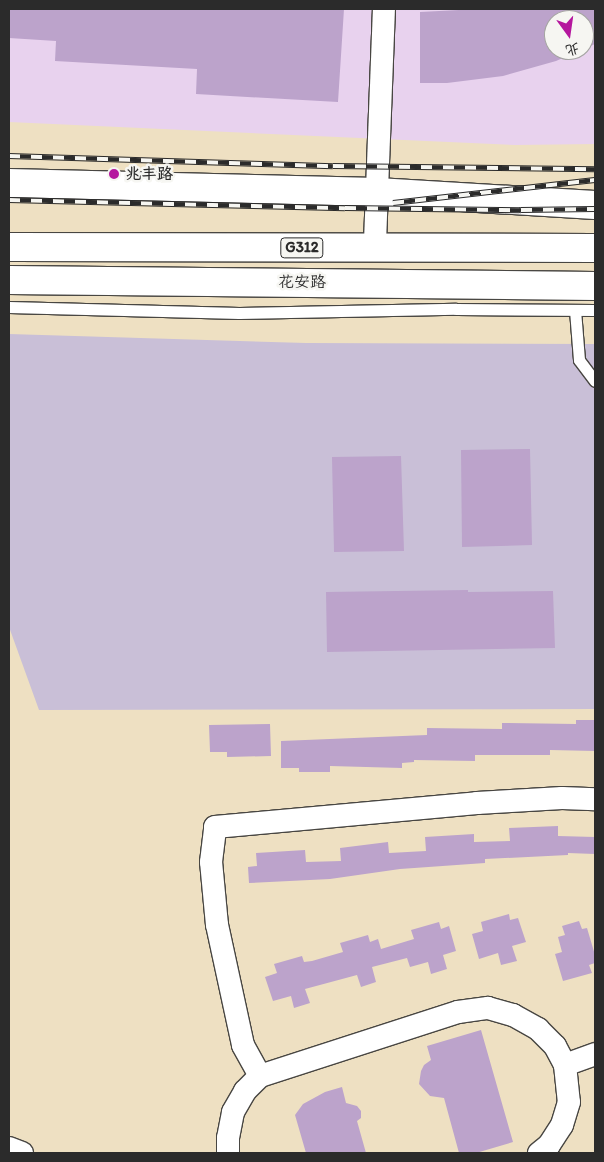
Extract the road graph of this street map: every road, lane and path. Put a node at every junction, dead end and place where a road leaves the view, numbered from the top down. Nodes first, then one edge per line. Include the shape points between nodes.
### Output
1 (384, 9) edge
2 (9, 183) edge
3 (377, 192) junction
4 (595, 205) edge
5 (375, 242) dead end
6 (9, 247) edge
7 (595, 248) edge
8 (9, 280) edge
9 (595, 286) edge
10 (9, 307) edge
11 (575, 310) junction
12 (595, 310) edge
13 (595, 381) edge
14 (595, 799) edge
15 (595, 1054) edge
16 (565, 1065) junction
17 (260, 1076) junction
18 (9, 1148) edge
19 (22, 1153) edge
20 (228, 1153) edge
21 (539, 1153) edge

1 - 3 street
2 - 3 highway
3 - 4 highway
3 - 5 street
6 - 7 highway, 花安路 / G312
8 - 9 highway, 花安路 / G312
10 - 11 lane via 239,313
11 - 12 lane
11 - 13 lane via 579,360
14 - 17 street via 477,803 215,827 211,862 217,925 244,1045
15 - 16 street
16 - 17 street via 555,1046 538,1030 513,1015 488,1008 458,1012
16 - 21 street via 569,1102 562,1125 549,1145
17 - 20 street via 245,1091 233,1112
18 - 19 street

